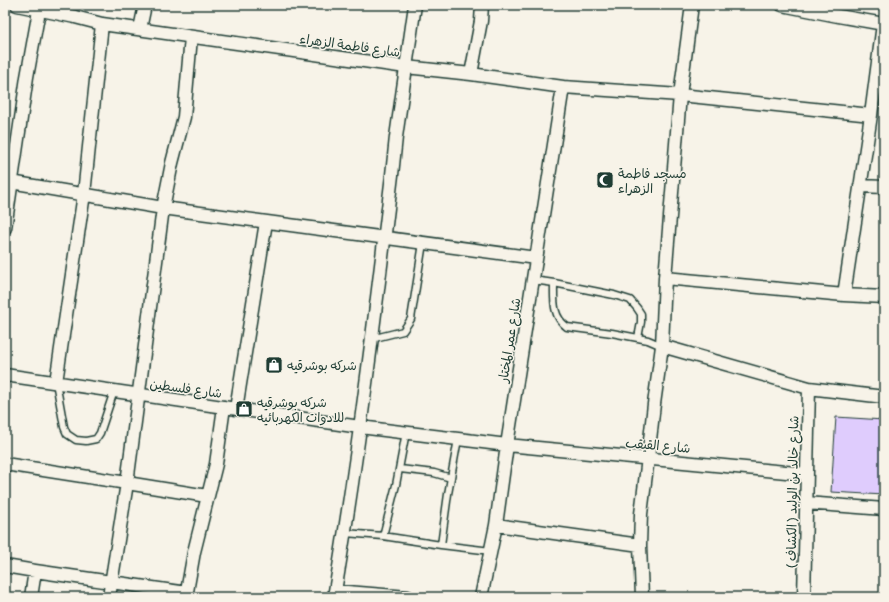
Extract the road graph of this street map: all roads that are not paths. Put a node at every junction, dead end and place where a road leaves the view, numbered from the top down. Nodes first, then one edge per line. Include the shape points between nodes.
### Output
1 (17, 5) edge
2 (145, 5) edge
3 (415, 5) edge
4 (482, 5) edge
5 (692, 5) edge
6 (782, 5) edge
7 (39, 7) edge
8 (840, 11) edge
9 (102, 24) junction
10 (884, 24) edge
11 (140, 29) junction
12 (191, 37) junction
13 (406, 67) junction
14 (471, 74) junction
15 (562, 87) junction
16 (879, 88) edge
17 (680, 95) junction
18 (871, 116) junction
19 (8, 182) edge
20 (860, 186) junction
21 (884, 188) edge
22 (84, 194) junction
23 (163, 208) junction
24 (266, 222) junction
25 (5, 228) edge
26 (384, 238) junction
27 (423, 243) junction
28 (536, 258) junction
29 (665, 278) junction
30 (533, 280) junction
31 (554, 283) junction
32 (844, 295) junction
33 (884, 297) edge
34 (638, 338) junction
35 (371, 339) junction
36 (662, 346) junction
37 (5, 375) edge
38 (56, 382) junction
39 (809, 388) junction
40 (114, 391) junction
41 (139, 395) junction
42 (884, 396) edge
43 (224, 407) junction
44 (236, 409) junction
45 (360, 427) junction
46 (406, 432) junction
47 (458, 439) junction
48 (507, 446) junction
49 (648, 458) junction
50 (5, 464) edge
51 (400, 469) junction
52 (807, 474) junction
53 (451, 478) junction
54 (127, 483) junction
55 (208, 496) junction
56 (806, 503) junction
57 (884, 509) edge
58 (496, 525) junction
59 (345, 533) junction
60 (383, 536) junction
61 (441, 545) junction
62 (640, 545) junction
63 (491, 551) junction
64 (5, 566) edge
65 (35, 571) junction
66 (111, 582) junction
67 (335, 594) edge
68 (186, 595) edge
69 (31, 597) edge
70 (108, 597) edge
71 (408, 597) edge
72 (481, 597) edge
73 (642, 597) edge
74 (804, 597) edge

1 - 7 street, شارع فاطمة الزهراء
2 - 11 street
3 - 13 street
4 - 14 street
5 - 17 street
6 - 8 street
7 - 9 street, شارع فاطمة الزهراء
7 - 19 street
8 - 10 street
9 - 11 street, شارع فاطمة الزهراء
9 - 22 street
10 - 16 street
11 - 12 street, شارع فاطمة الزهراء
12 - 13 street, شارع فاطمة الزهراء
12 - 23 street via 184,117
13 - 14 street, شارع فاطمة الزهراء
13 - 26 street
14 - 15 street, شارع فاطمة الزهراء
15 - 17 street, شارع فاطمة الزهراء
15 - 28 street, شارع عمر المختار
16 - 18 street
17 - 18 street, شارع فاطمة الزهراء
17 - 29 street
18 - 20 street
19 - 22 street
19 - 25 street
20 - 21 street
20 - 32 street
22 - 23 street
22 - 38 street
23 - 24 street
23 - 41 street
24 - 26 street
24 - 44 street
26 - 27 street
26 - 35 street
27 - 28 street
27 - 35 lane via 411,319 403,331
28 - 30 street, شارع عمر المختار
29 - 32 street
29 - 36 street
30 - 31 lane
30 - 48 street, شارع عمر المختار
31 - 34 lane via 630,300 641,314
31 - 34 lane via 557,316 567,327
32 - 33 street
34 - 36 lane
35 - 45 street
36 - 39 street
36 - 49 street
37 - 38 street, شارع فلسطين
38 - 40 street, شارع فلسطين
38 - 40 lane via 67,434 76,440 86,442 96,439 100,433
39 - 42 street
39 - 52 street, شارع خالد بن الوليد ( الكشاف )
40 - 41 street, شارع فلسطين
41 - 43 street, شارع فلسطين
41 - 54 street
43 - 44 street, شارع فلسطين
43 - 55 street via 216,464
44 - 45 street, شارع فلسطين
45 - 46 street, شارع فلسطين
45 - 59 street
46 - 47 street, شارع فلسطين
46 - 51 lane
47 - 48 street, شارع فلسطين
47 - 53 lane
48 - 49 street, شارع القيقب
48 - 58 street, شارع عمر المختار
49 - 52 street, شارع القيقب
49 - 62 street
50 - 54 street
51 - 53 lane
51 - 60 lane
52 - 56 street, شارع خالد بن الوليد ( الكشاف )
53 - 61 lane
54 - 55 street
54 - 66 street
55 - 68 street
56 - 57 street
56 - 74 street, شارع خالد بن الوليد ( الكشاف )
58 - 62 street
58 - 63 street, شارع عمر المختار
59 - 60 lane
59 - 67 street
60 - 61 lane
61 - 63 lane
62 - 73 street
63 - 72 street, شارع عمر المختار
64 - 65 street
65 - 66 street
65 - 69 street
66 - 68 street
66 - 70 street
67 - 71 street

